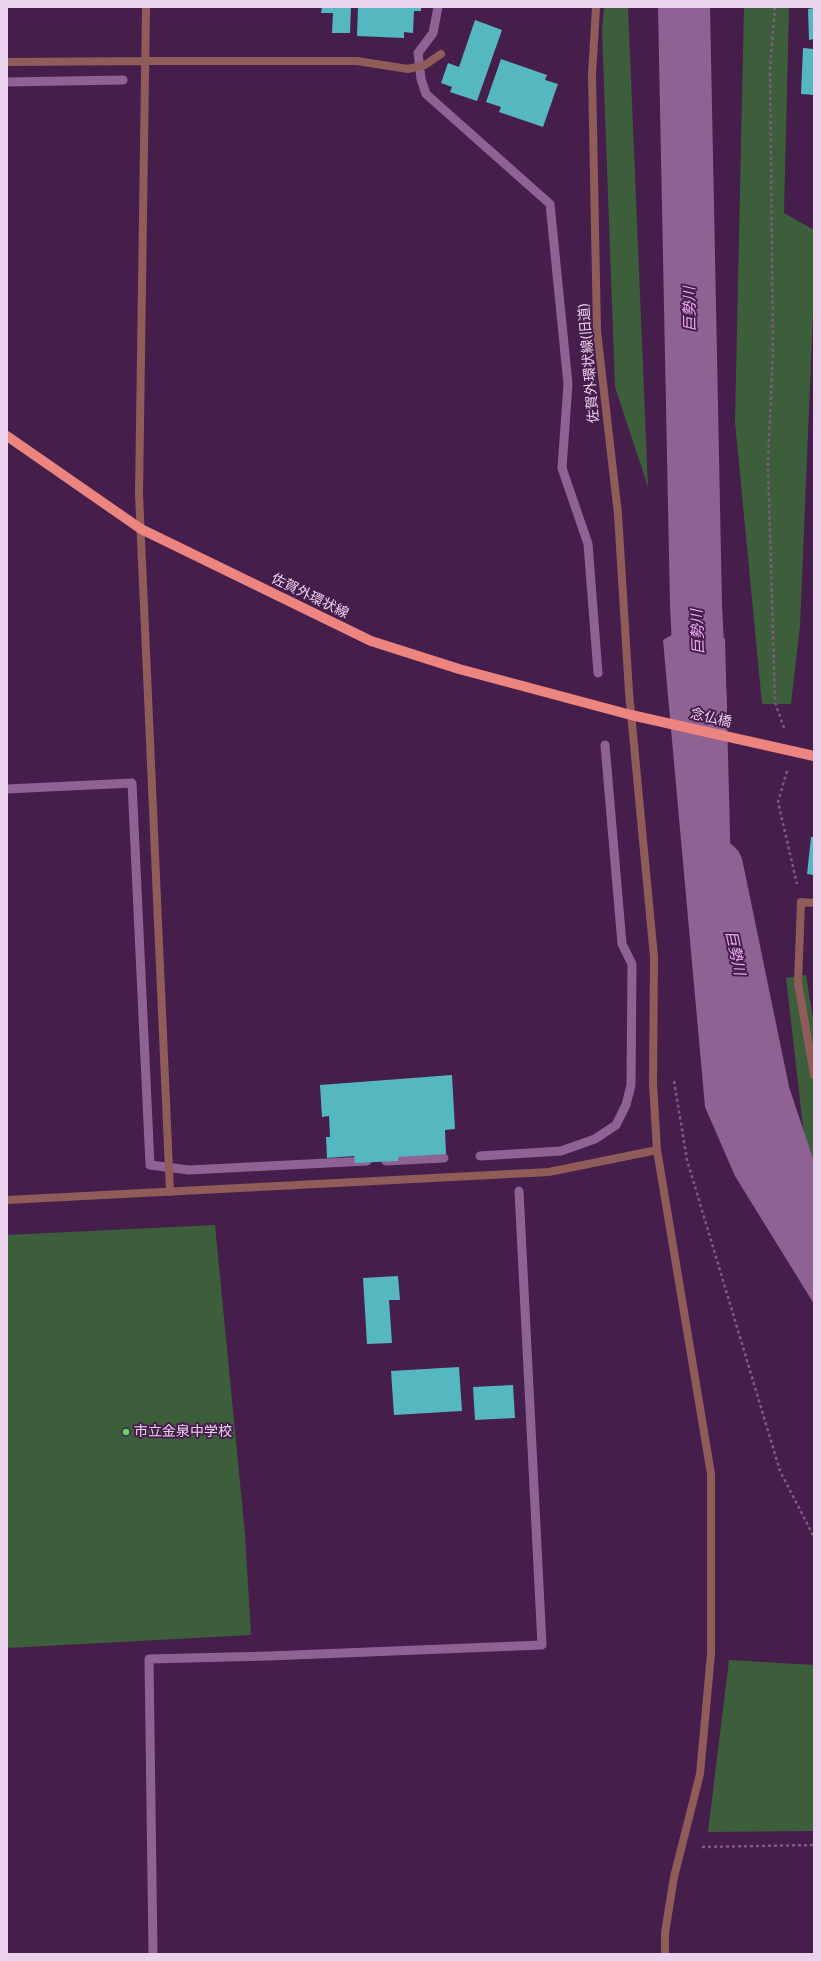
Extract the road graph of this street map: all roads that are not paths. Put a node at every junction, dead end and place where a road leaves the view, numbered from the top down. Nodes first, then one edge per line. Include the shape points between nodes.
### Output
1 (146, 7) edge
2 (596, 7) edge
3 (441, 54) dead end
4 (7, 62) edge
5 (145, 62) junction
6 (7, 436) edge
7 (141, 529) junction
8 (631, 715) junction
9 (814, 756) edge
10 (814, 904) edge
11 (814, 1075) edge
12 (657, 1150) junction
13 (170, 1192) junction
14 (7, 1200) edge
15 (665, 1954) edge

1 - 5 street
2 - 8 street, 佐賀外環状線(旧道) via 592,75 597,331 618,514
3 - 5 street via 425,65 408,69 357,61
4 - 5 street
5 - 7 street via 139,494
6 - 7 main road, 佐賀外環状線
7 - 8 main road, 佐賀外環状線 via 371,641 459,669
7 - 13 street
8 - 9 main road, 念仏橋
8 - 12 street, 佐賀外環状線(旧道) via 654,957 653,1084
10 - 11 street via 801,902 798,983
12 - 13 street via 549,1172
12 - 15 street, 佐賀外環状線(旧道) via 711,1474 711,1654 700,1774 674,1877 665,1933
13 - 14 street

